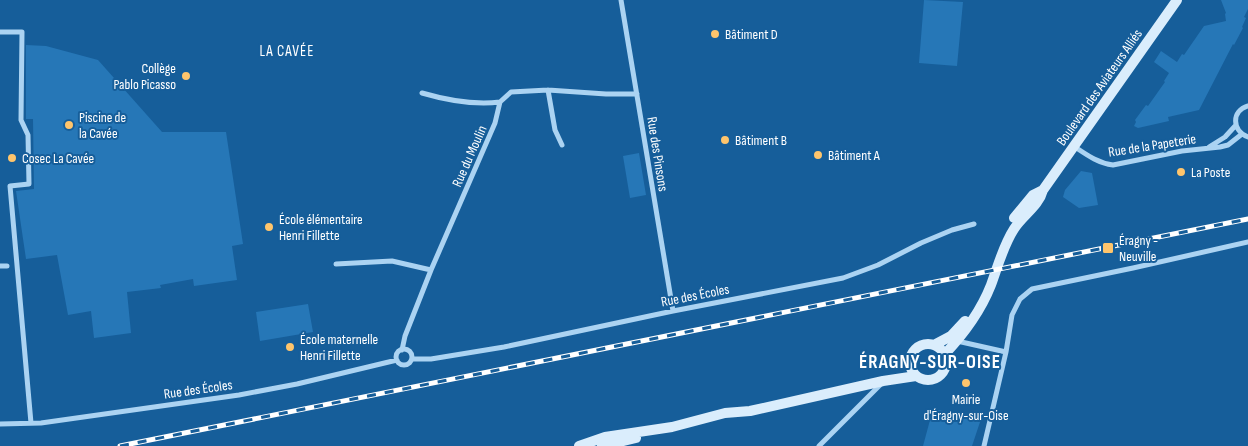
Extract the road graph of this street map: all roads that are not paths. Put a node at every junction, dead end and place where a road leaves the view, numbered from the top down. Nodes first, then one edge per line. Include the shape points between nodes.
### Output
1 (621, 0) edge
2 (1177, 0) edge
3 (0, 32) edge
4 (548, 90) junction
5 (422, 93) dead end
6 (637, 94) junction
7 (500, 102) junction
8 (1248, 106) edge
9 (1236, 125) junction
10 (1245, 135) edge
11 (562, 146) dead end
12 (1075, 147) junction
13 (1208, 147) junction
14 (1043, 190) junction
15 (974, 224) dead end
16 (1248, 242) edge
17 (336, 264) dead end
18 (0, 266) edge
19 (7, 266) dead end
20 (431, 270) junction
21 (672, 311) junction
22 (958, 341) junction
23 (934, 346) junction
24 (402, 350) junction
25 (1006, 352) junction
26 (944, 355) junction
27 (412, 359) junction
28 (397, 360) junction
29 (910, 367) junction
30 (916, 376) junction
31 (883, 381) junction
32 (31, 423) junction
33 (0, 424) edge
34 (672, 427) junction
35 (628, 434) junction
36 (579, 446) edge
37 (606, 446) edge
38 (819, 446) edge
39 (984, 446) edge

1 - 6 street, Rue des Pinsons
2 - 12 main road, Boulevard des Aviateurs Alliés
3 - 32 street via 22,32 21,120 28,136 29,184 10,186
4 - 6 street
4 - 7 street via 511,92
4 - 11 street via 555,130
5 - 7 street via 439,98
6 - 21 street, Rue des Pinsons
7 - 20 street, Rue du Moulin via 495,123
8 - 9 street, Rue de la Papeterie via 1237,114
9 - 10 street
9 - 13 street, Rue de la Papeterie
10 - 13 street, Rue de la Papeterie via 1228,145
12 - 13 street, Rue de la Papeterie via 1095,160 1114,165
12 - 14 main road, Boulevard des Aviateurs Alliés
14 - 22 main road, Boulevard des Aviateurs Alliés via 1039,201 1014,229 982,306
14 - 23 main road, Boulevard des Aviateurs Alliés via 1033,195 1006,230 984,287 967,319 951,336
15 - 21 street, Rue des Écoles via 952,230 843,278
16 - 25 street via 1032,289 1016,305
17 - 20 street via 392,261
18 - 19 street
20 - 24 street, Rue du Moulin
21 - 27 street, Rue des Écoles via 504,347
22 - 25 street
22 - 26 main road, Boulevard des Aviateurs Alliés
23 - 26 main road
23 - 29 main road via 918,347 911,356
24 - 27 street via 410,352
24 - 28 street via 397,353
25 - 39 street
26 - 30 main road via 946,367 939,377 927,380
27 - 28 street via 406,365
28 - 32 street, Rue des Écoles via 239,395
29 - 30 main road
29 - 31 main road
30 - 31 main road
31 - 34 main road
31 - 38 street
32 - 33 street, Rue des Écoles
34 - 35 main road
34 - 37 main road
35 - 36 main road via 605,436
35 - 37 main road via 608,440

